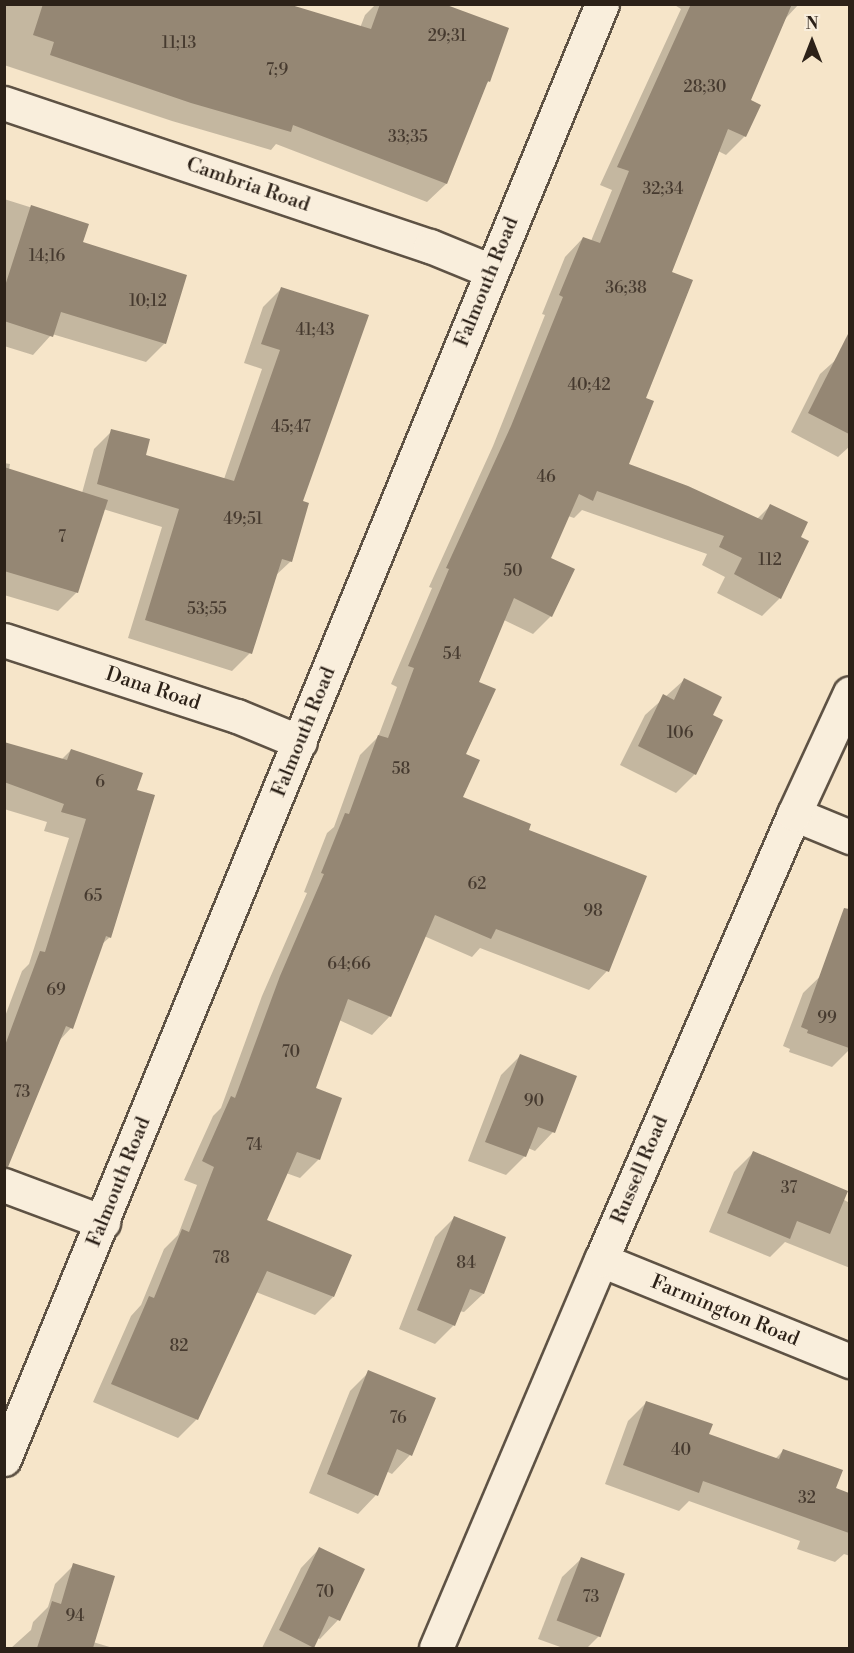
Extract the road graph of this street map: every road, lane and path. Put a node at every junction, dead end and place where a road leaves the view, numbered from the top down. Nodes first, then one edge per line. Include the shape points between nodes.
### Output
1 (602, 4) edge
2 (4, 103) edge
3 (491, 271) junction
4 (4, 640) edge
5 (849, 693) edge
6 (300, 742) junction
7 (794, 814) junction
8 (849, 837) edge
9 (4, 1185) edge
10 (103, 1222) junction
11 (601, 1260) junction
12 (849, 1361) edge
13 (4, 1460) edge
14 (435, 1648) edge

1 - 3 street, Falmouth Road
2 - 3 street, Cambria Road via 430,246
3 - 6 street, Falmouth Road
4 - 6 street, Dana Road via 237,716
5 - 7 street, Russell Road
6 - 10 street, Falmouth Road
7 - 8 street
7 - 11 street, Russell Road
9 - 10 street
10 - 13 street, Falmouth Road
11 - 12 street, Farmington Road
11 - 14 street, Russell Road

